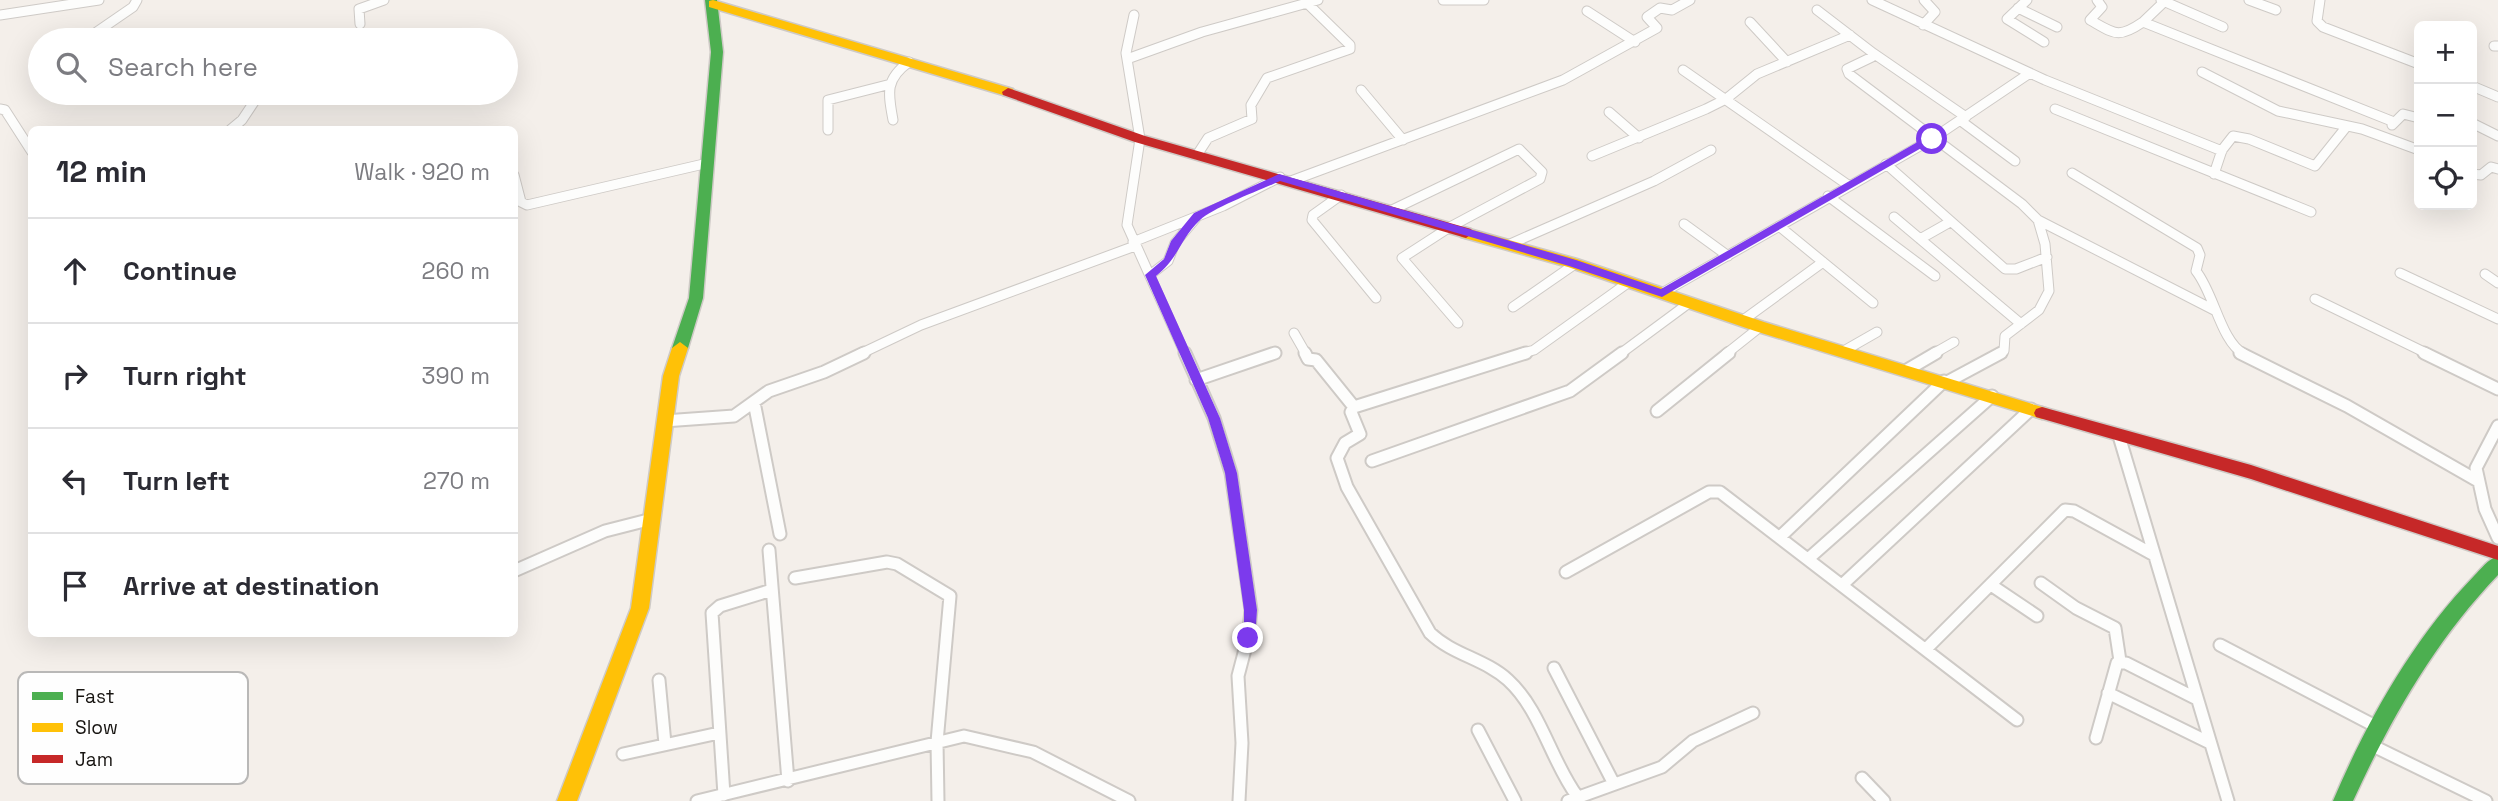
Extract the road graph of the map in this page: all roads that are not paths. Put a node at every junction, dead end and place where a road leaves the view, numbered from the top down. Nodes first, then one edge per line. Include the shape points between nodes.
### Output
1 (99, 0) edge
2 (137, 0) edge
3 (384, 0) edge
4 (1318, 0) edge
5 (1443, 0) edge
6 (1484, 0) edge
7 (1690, 0) edge
8 (1872, 0) edge
9 (1924, 0) edge
10 (2027, 0) edge
11 (2096, 0) edge
12 (2249, 0) edge
13 (2320, 0) edge
14 (2164, 1) edge
15 (712, 2) edge
16 (1307, 3) junction
17 (2018, 8) junction
18 (1817, 10) dead end
19 (2276, 10) dead end
20 (1587, 11) dead end
21 (0, 15) edge
22 (1134, 15) dead end
23 (1750, 22) dead end
24 (2143, 22) junction
25 (360, 24) dead end
26 (1923, 25) junction
27 (2057, 27) dead end
28 (2223, 27) dead end
29 (102, 28) edge
30 (1850, 35) junction
31 (1636, 42) junction
32 (2044, 42) dead end
33 (1873, 53) junction
34 (1127, 59) junction
35 (909, 62) junction
36 (1787, 62) junction
37 (2414, 62) edge
38 (1683, 71) dead end
39 (2202, 72) dead end
40 (2030, 73) junction
41 (887, 85) junction
42 (2477, 88) edge
43 (1361, 90) dead end
44 (2498, 97) edge
45 (1726, 99) junction
46 (252, 105) edge
47 (0, 109) edge
48 (2055, 109) dead end
49 (1609, 112) dead end
50 (2414, 117) edge
51 (1963, 119) junction
52 (893, 120) dead end
53 (2395, 122) junction
54 (235, 126) edge
55 (2347, 126) junction
56 (2477, 126) edge
57 (828, 130) dead end
58 (2383, 136) junction
59 (2498, 136) edge
60 (1639, 138) junction
61 (1140, 139) junction
62 (1932, 139) junction
63 (1403, 140) junction
64 (28, 146) edge
65 (2414, 148) edge
66 (1711, 150) dead end
67 (2222, 152) junction
68 (1197, 155) junction
69 (1592, 156) dead end
70 (2015, 161) dead end
71 (708, 163) junction
72 (1886, 164) junction
73 (2498, 169) edge
74 (2072, 173) dead end
75 (2214, 174) junction
76 (2477, 175) edge
77 (1285, 179) junction
78 (1848, 185) junction
79 (518, 190) edge
80 (1341, 195) junction
81 (1828, 196) junction
82 (1392, 210) junction
83 (2311, 212) dead end
84 (1198, 216) junction
85 (1894, 217) dead end
86 (2038, 220) junction
87 (1950, 222) junction
88 (1684, 224) dead end
89 (1779, 226) junction
90 (1450, 227) junction
91 (1920, 239) junction
92 (1134, 244) junction
93 (1510, 244) junction
94 (1728, 256) junction
95 (2047, 257) junction
96 (1823, 262) junction
97 (1576, 264) junction
98 (2400, 273) dead end
99 (2485, 274) dead end
100 (1150, 275) junction
101 (1935, 276) dead end
102 (1629, 282) junction
103 (2498, 283) edge
104 (1662, 293) junction
105 (1376, 298) dead end
106 (2315, 299) dead end
107 (1689, 303) junction
108 (1873, 303) dead end
109 (1513, 307) dead end
110 (2216, 312) junction
111 (2498, 319) edge
112 (1742, 320) junction
113 (1458, 323) dead end
114 (2021, 324) junction
115 (1760, 327) junction
116 (1877, 332) dead end
117 (1294, 333) dead end
118 (1954, 342) dead end
119 (1842, 352) junction
120 (1275, 353) dead end
121 (1907, 370) junction
122 (1196, 380) junction
123 (1945, 381) junction
124 (2498, 389) edge
125 (1992, 396) junction
126 (754, 402) junction
127 (1354, 407) junction
128 (2031, 409) junction
129 (1657, 411) dead end
130 (663, 421) junction
131 (2498, 426) edge
132 (2119, 436) junction
133 (1372, 461) dead end
134 (2477, 481) junction
135 (652, 519) junction
136 (780, 534) dead end
137 (1780, 537) junction
138 (2498, 538) edge
139 (769, 550) dead end
140 (2498, 553) edge
141 (2154, 555) junction
142 (1808, 559) junction
143 (2498, 563) edge
144 (518, 569) edge
145 (1566, 572) dead end
146 (795, 578) dead end
147 (2042, 583) dead end
148 (1842, 585) junction
149 (1990, 585) junction
150 (772, 590) junction
151 (2037, 615) dead end
152 (2220, 645) dead end
153 (1926, 649) junction
154 (2120, 662) junction
155 (1554, 668) dead end
156 (659, 680) dead end
157 (2108, 693) junction
158 (2197, 699) junction
159 (1753, 713) dead end
160 (2017, 720) dead end
161 (2379, 728) junction
162 (1478, 730) dead end
163 (719, 733) junction
164 (2096, 738) dead end
165 (937, 742) junction
166 (2210, 743) junction
167 (665, 744) junction
168 (2369, 744) junction
169 (624, 754) dead end
170 (1862, 778) dead end
171 (788, 781) junction
172 (1615, 784) junction
173 (724, 795) junction
174 (1573, 798) edge
175 (567, 801) edge
176 (698, 801) edge
177 (938, 801) edge
178 (1129, 801) edge
179 (1239, 801) edge
180 (1515, 801) edge
181 (1884, 801) edge
182 (2228, 801) edge
183 (2343, 801) edge
184 (2486, 801) edge

1 - 21 street
2 - 29 street
3 - 25 street via 359,9
4 - 16 street
5 - 6 street
7 - 31 street via 1648,16 1658,26
8 - 26 street
9 - 26 street via 1935,12
10 - 17 street
11 - 24 street via 2102,7 2090,20 2095,24 2125,34
12 - 19 street
13 - 37 street via 2316,13 2323,27
14 - 24 street
14 - 28 street
15 - 35 street
15 - 71 street via 717,52
16 - 34 street via 1202,32
16 - 68 street via 1350,49 1267,78 1251,104 1252,119 1205,139
17 - 27 street
17 - 32 street via 2007,19
18 - 30 street
20 - 31 street
22 - 34 street via 1126,41
23 - 36 street
24 - 53 street
26 - 40 street
30 - 33 street
30 - 36 street
31 - 63 street via 1563,80
33 - 51 street
33 - 62 street via 1847,69 1849,74
34 - 61 street
35 - 41 street via 893,72
35 - 61 street
36 - 45 street via 1748,80
38 - 45 street
39 - 55 street via 2278,111
40 - 51 street
40 - 67 street
41 - 52 street
41 - 57 street via 828,100
42 - 44 street
43 - 63 street
45 - 60 street
45 - 78 street
46 - 54 street
47 - 64 street
48 - 75 street
49 - 60 street
50 - 53 street via 2403,114
51 - 62 street
51 - 70 street
53 - 58 street
55 - 58 street
55 - 67 street via 2315,166 2238,136 2231,137
56 - 59 street
58 - 65 street
60 - 69 street
61 - 68 street
61 - 92 street via 1127,212
62 - 72 street
62 - 86 street
63 - 77 street
66 - 93 street via 1654,181
67 - 75 street
68 - 77 street
71 - 79 street via 527,205 521,202
71 - 130 street via 696,298 671,376
72 - 78 street
72 - 87 street
73 - 76 street via 2491,167
74 - 110 street via 2197,248 2196,271 2206,283
75 - 83 street
77 - 80 street
77 - 84 street
78 - 81 street
80 - 82 street
80 - 105 street via 1312,220
81 - 89 street
81 - 101 street
82 - 90 street
82 - 90 street via 1519,149 1542,172 1540,179
84 - 92 street
84 - 100 street via 1175,243 1168,261
85 - 91 street
86 - 95 street
86 - 110 street
87 - 91 street
87 - 95 street via 2005,269
88 - 94 street
89 - 94 street
89 - 96 street
90 - 93 street
90 - 113 street via 1402,258
91 - 114 street
92 - 100 street
92 - 126 street via 930,321 824,372 780,386
93 - 97 street
94 - 104 street
95 - 114 street via 2049,291 2039,310
96 - 108 street
96 - 112 street
97 - 102 street
97 - 109 street
98 - 111 street
99 - 103 street
100 - 122 street
102 - 104 street
102 - 127 street via 1534,350
104 - 107 street
106 - 124 street
107 - 112 street
107 - 133 street via 1570,391
110 - 134 street via 2239,352 2347,406
112 - 115 street
114 - 123 street via 2003,340 2004,351
115 - 119 street
115 - 129 street
116 - 119 street
117 - 127 street via 1308,359 1316,360
118 - 121 street
119 - 121 street
120 - 122 street
121 - 123 street
122 - 179 street via 1231,473 1251,610 1238,676
123 - 125 street
123 - 137 street
125 - 128 street
125 - 142 street
126 - 130 street via 734,416
126 - 136 street
127 - 174 street via 1351,412 1361,431 1343,444 1337,458 1339,469 1423,620 1442,644 1517,688
128 - 132 street
128 - 148 street
130 - 135 street
131 - 134 street via 2476,468
132 - 140 street via 2251,472
132 - 141 street
134 - 138 street
135 - 144 street via 605,531
135 - 175 street via 640,608
137 - 142 street
137 - 145 street via 1724,493 1715,491
139 - 150 street
141 - 149 street via 2069,509
141 - 158 street
142 - 148 street
143 - 161 street via 2464,594 2422,649 2402,677
146 - 165 street via 887,562 950,596
147 - 154 street via 2115,628
148 - 153 street
149 - 151 street
149 - 153 street
150 - 163 street via 720,606 712,613
150 - 171 street
152 - 161 street
153 - 160 street
154 - 157 street
154 - 158 street
155 - 172 street
156 - 167 street
157 - 164 street
157 - 166 street
158 - 166 street
159 - 172 street via 1693,741 1662,767
161 - 168 street
162 - 180 street
163 - 167 street
163 - 173 street
165 - 171 street
165 - 177 street
165 - 178 street via 964,736 1025,749
166 - 182 street
167 - 169 street
168 - 183 street
168 - 184 street
170 - 181 street
171 - 173 street
172 - 174 street
173 - 176 street

